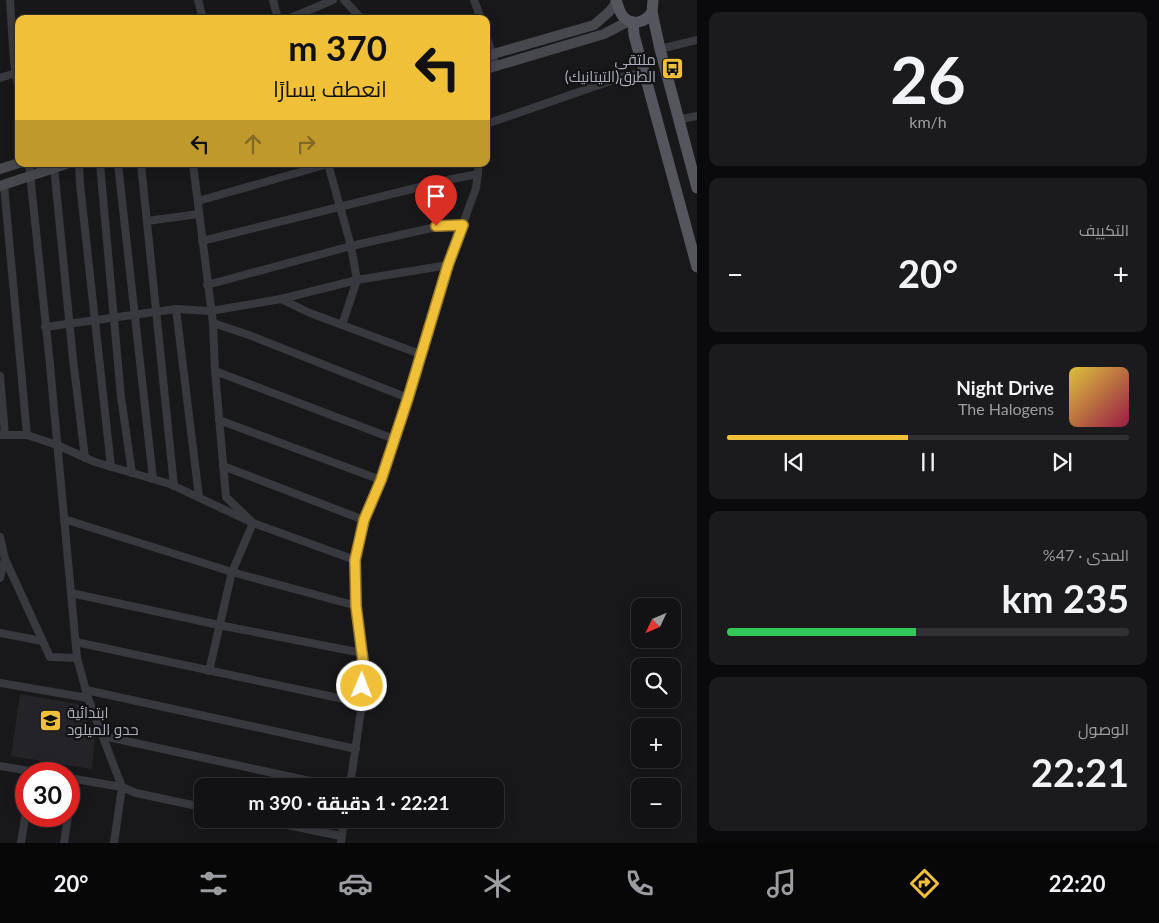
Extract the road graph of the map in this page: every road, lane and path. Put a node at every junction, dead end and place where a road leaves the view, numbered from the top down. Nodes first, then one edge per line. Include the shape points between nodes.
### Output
1 (10, 0) edge
2 (198, 0) edge
3 (273, 0) edge
4 (333, 0) edge
5 (344, 0) edge
6 (474, 0) edge
7 (653, 0) edge
8 (616, 1) edge
9 (652, 12) junction
10 (202, 15) edge
11 (277, 15) edge
12 (297, 15) edge
13 (358, 15) edge
14 (480, 15) edge
15 (631, 22) junction
16 (696, 40) edge
17 (660, 49) junction
18 (490, 56) edge
19 (15, 61) edge
20 (491, 67) edge
21 (644, 72) junction
22 (15, 73) edge
23 (0, 78) edge
24 (696, 116) edge
25 (678, 120) junction
26 (490, 123) edge
27 (15, 164) edge
28 (30, 167) edge
29 (54, 167) joint
30 (79, 167) edge
31 (100, 167) edge
32 (118, 167) edge
33 (141, 167) edge
34 (193, 167) edge
35 (317, 167) edge
36 (329, 167) edge
37 (479, 167) edge
38 (0, 169) edge
39 (478, 174) junction
40 (31, 175) junction
41 (2, 186) edge
42 (696, 188) edge
43 (198, 201) junction
44 (340, 207) junction
45 (199, 214) junction
46 (147, 221) junction
47 (463, 225) junction
48 (202, 241) junction
49 (351, 246) junction
50 (448, 265) junction
51 (696, 267) edge
52 (357, 280) junction
53 (207, 286) junction
54 (281, 299) junction
55 (176, 309) junction
56 (211, 311) junction
57 (156, 312) junction
58 (135, 315) junction
59 (114, 318) junction
60 (94, 320) junction
61 (213, 323) junction
62 (69, 324) junction
63 (342, 325) junction
64 (45, 327) junction
65 (420, 354) junction
66 (215, 371) junction
67 (0, 376) edge
68 (408, 398) junction
69 (219, 420) junction
70 (3, 435) edge
71 (28, 435) junction
72 (394, 439) junction
73 (57, 445) junction
74 (85, 458) junction
75 (223, 466) junction
76 (111, 467) junction
77 (132, 473) junction
78 (152, 479) junction
79 (381, 480) junction
80 (174, 486) junction
81 (199, 497) junction
82 (64, 519) junction
83 (364, 520) junction
84 (253, 523) junction
85 (0, 537) edge
86 (5, 559) junction
87 (355, 560) junction
88 (232, 572) junction
89 (0, 578) edge
90 (71, 593) junction
91 (356, 606) junction
92 (219, 625) junction
93 (0, 633) edge
94 (42, 641) junction
95 (76, 642) junction
96 (362, 653) junction
97 (77, 658) junction
98 (210, 671) junction
99 (0, 683) edge
100 (87, 694) junction
101 (362, 703) junction
102 (103, 736) junction
103 (356, 749) junction
104 (0, 766) edge
105 (15, 769) edge
106 (296, 778) edge
107 (351, 778) edge
108 (80, 779) edge
109 (122, 787) junction
110 (194, 805) edge
111 (24, 827) edge
112 (67, 827) edge
113 (294, 828) edge
114 (341, 840) edge
115 (21, 843) edge
116 (64, 843) edge
117 (114, 843) edge

1 - 19 street
2 - 10 street
3 - 11 street
4 - 12 street
5 - 13 street
6 - 14 street
7 - 9 main road
8 - 15 main road via 621,13
8 - 18 main road via 594,25
9 - 15 main road via 644,21
9 - 17 main road
15 - 20 main road via 604,34
15 - 21 main road
16 - 17 street
17 - 25 main road
18 - 20 street
21 - 26 street
21 - 51 main road
22 - 23 street
24 - 25 street
25 - 42 main road
27 - 38 main road
28 - 40 street
29 - 40 main road
29 - 62 street
30 - 60 street
31 - 59 street
32 - 58 street
33 - 46 street
34 - 43 street
35 - 43 street
36 - 44 street
37 - 39 street
39 - 44 street
39 - 47 street
40 - 41 main road
40 - 64 street
41 - 71 street
43 - 45 street
44 - 48 street
44 - 49 street
45 - 46 street
45 - 48 street
46 - 57 street
47 - 49 street via 436,226
47 - 50 street
48 - 53 street
49 - 52 street
49 - 53 street
50 - 52 street
50 - 65 street
52 - 54 street
52 - 63 street
53 - 56 street
54 - 56 street
54 - 63 street
55 - 56 street
55 - 57 street
55 - 81 street
56 - 61 street
57 - 58 street
57 - 80 street
58 - 59 street
58 - 78 street
59 - 60 street
59 - 77 street
60 - 62 street
60 - 76 street
61 - 66 street
61 - 68 street
62 - 64 street
62 - 74 street
63 - 65 street
64 - 73 street
65 - 68 street
66 - 69 street
66 - 72 street
67 - 70 street
68 - 72 street
69 - 75 street
69 - 79 street
70 - 71 street
71 - 73 street
72 - 79 street
73 - 74 street
73 - 82 street
74 - 76 street
75 - 83 street
75 - 84 street via 226,498
76 - 77 street
77 - 78 street
78 - 80 street
79 - 83 street
80 - 81 street
81 - 84 street
82 - 88 street
82 - 90 street
83 - 87 street
84 - 87 street
84 - 88 street
85 - 86 street
86 - 89 street
86 - 94 street
87 - 91 street
88 - 91 street
88 - 92 street
90 - 92 street
90 - 95 street
91 - 96 street
92 - 96 street
92 - 98 street
93 - 94 street
94 - 97 street via 50,658
95 - 97 street
95 - 98 street
96 - 101 street
97 - 100 street
98 - 101 street
99 - 100 street
100 - 102 street
100 - 103 street
101 - 103 street
102 - 106 street
102 - 109 street
103 - 107 street
104 - 105 street
108 - 109 street
109 - 110 street
109 - 117 street
111 - 115 street
112 - 116 street
113 - 114 street

